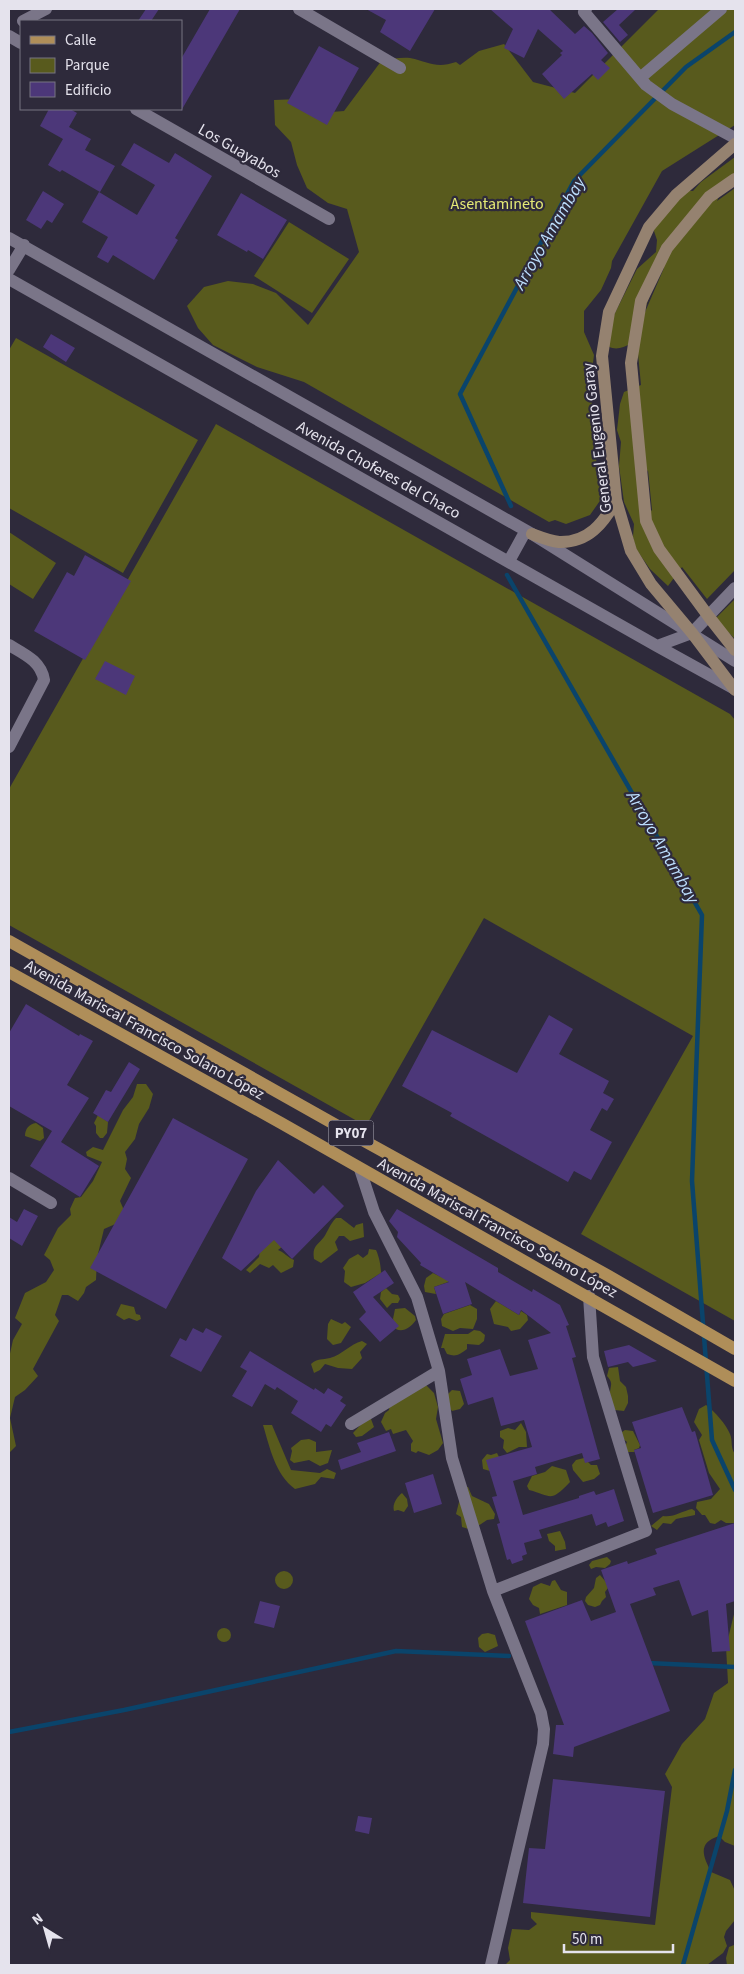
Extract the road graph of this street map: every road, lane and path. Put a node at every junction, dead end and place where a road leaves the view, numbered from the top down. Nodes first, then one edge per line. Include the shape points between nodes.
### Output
1 (46, 9) edge
2 (299, 9) edge
3 (586, 9) edge
4 (721, 9) edge
5 (26, 20) edge
6 (9, 36) edge
7 (20, 42) edge
8 (400, 68) dead end
9 (643, 82) junction
10 (138, 110) edge
11 (735, 138) edge
12 (735, 144) edge
13 (735, 179) edge
14 (329, 219) dead end
15 (9, 238) edge
16 (24, 245) junction
17 (9, 270) edge
18 (9, 279) edge
19 (616, 500) junction
20 (528, 533) junction
21 (509, 561) junction
22 (735, 588) edge
23 (709, 617) junction
24 (692, 633) junction
25 (9, 645) edge
26 (657, 646) junction
27 (735, 650) edge
28 (735, 661) edge
29 (734, 689) edge
30 (9, 747) edge
31 (9, 941) edge
32 (9, 972) edge
33 (360, 1169) junction
34 (9, 1178) edge
35 (52, 1203) dead end
36 (589, 1296) junction
37 (735, 1348) edge
38 (438, 1371) junction
39 (735, 1381) edge
40 (351, 1424) dead end
41 (493, 1591) junction
42 (491, 1965) edge

1 - 5 street
2 - 8 street
3 - 9 street via 584,12
4 - 9 street
6 - 7 street
9 - 11 street via 672,104
10 - 14 street, Los Guayabos
12 - 19 street, General Eugenio Garay via 676,195 649,227 609,312 602,356
13 - 23 street via 709,197 667,248 641,301 631,363 646,521 659,549
15 - 16 street, Avenida Choferes del Chaco
16 - 17 street
16 - 20 street, Avenida Choferes del Chaco
18 - 21 street, Avenida Choferes del Chaco
19 - 20 street via 606,519 580,539 558,542
19 - 24 street, General Eugenio Garay via 631,552 651,584
20 - 21 street
20 - 24 street, Avenida Choferes del Chaco
21 - 26 street, Avenida Choferes del Chaco
22 - 23 street
23 - 24 street
23 - 27 street
24 - 26 street
24 - 28 street, Avenida Choferes del Chaco
24 - 29 street, Avenida Choferes del Chaco
25 - 30 street via 37,664 44,680
26 - 29 street, Avenida Choferes del Chaco
31 - 37 main road, Avenida Mariscal Francisco Solano López / PY07
32 - 33 main road, Avenida Mariscal Francisco Solano López / PY07
33 - 36 main road, Avenida Mariscal Francisco Solano López / PY07
33 - 38 street via 374,1212 417,1297
34 - 35 street
36 - 39 main road, Avenida Mariscal Francisco Solano López / PY07
36 - 41 street via 593,1357 646,1531
38 - 40 street
38 - 41 street via 452,1458
41 - 42 street via 541,1713 544,1729

